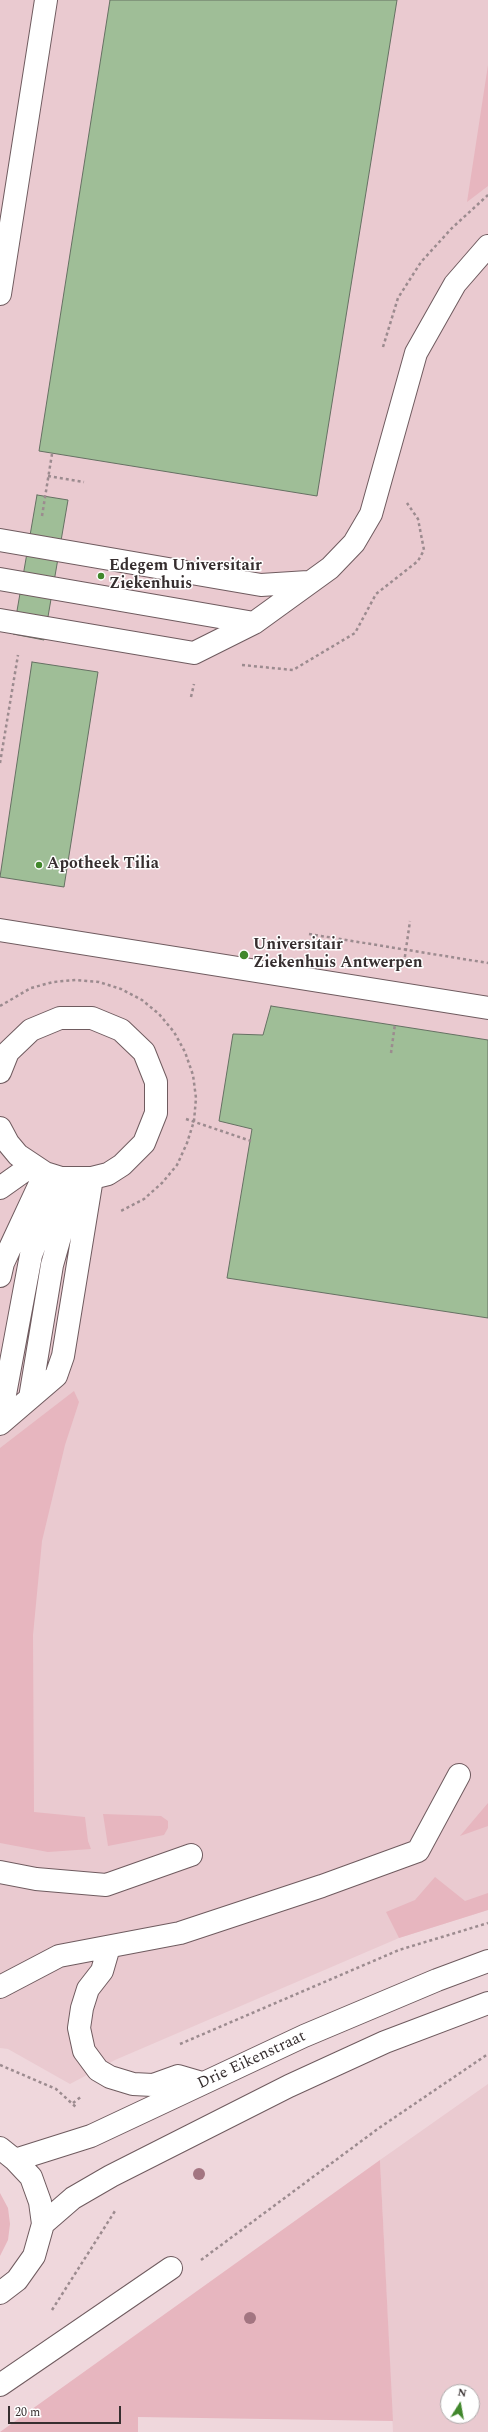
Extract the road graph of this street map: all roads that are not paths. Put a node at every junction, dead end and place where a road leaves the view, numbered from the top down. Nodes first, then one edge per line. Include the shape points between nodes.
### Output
1 (46, 0) edge
2 (488, 246) edge
3 (0, 294) edge
4 (0, 540) edge
5 (0, 579) edge
6 (308, 582) junction
7 (0, 620) edge
8 (254, 623) junction
9 (0, 930) edge
10 (488, 1008) edge
11 (0, 1072) edge
12 (0, 1128) edge
13 (61, 1175) junction
14 (0, 1188) edge
15 (0, 1276) edge
16 (30, 1398) junction
17 (0, 1422) edge
18 (459, 1775) dead end
19 (191, 1855) dead end
20 (0, 1872) edge
21 (110, 1947) junction
22 (488, 1962) edge
23 (0, 1987) edge
24 (488, 2004) edge
25 (202, 2083) junction
26 (8, 2154) edge
27 (43, 2224) junction
28 (171, 2268) road end
29 (0, 2293) edge
30 (0, 2385) edge

1 - 3 street
2 - 6 street via 455,284 416,353 371,514 354,543 330,568
4 - 6 street via 261,585
5 - 8 street
6 - 8 street
7 - 8 street via 194,653
9 - 10 street
11 - 13 street via 8,1052 31,1030 60,1018 92,1018 121,1030 144,1052 156,1082 156,1113 144,1143 122,1165 108,1174
12 - 13 street via 8,1143
13 - 14 street
13 - 15 street via 3,1263
13 - 16 street via 52,1265
13 - 16 street via 85,1220 64,1356 56,1376
13 - 17 street via 31,1255
16 - 17 street
18 - 21 street via 418,1851 180,1933
19 - 20 street via 106,1885 36,1879
21 - 23 street via 80,1950 59,1956
21 - 25 street via 102,1971 88,1989 79,2028 84,2051 98,2070 110,2077 133,2084 153,2085 178,2076
22 - 25 street, Drie Eikenstraat via 436,1980
24 - 27 street via 385,2042 289,2086 111,2176 73,2198
25 - 26 street, Drie Eikenstraat via 132,2119 91,2136
26 - 27 street via 31,2177 40,2202
27 - 29 street via 34,2256 17,2280
28 - 30 street

